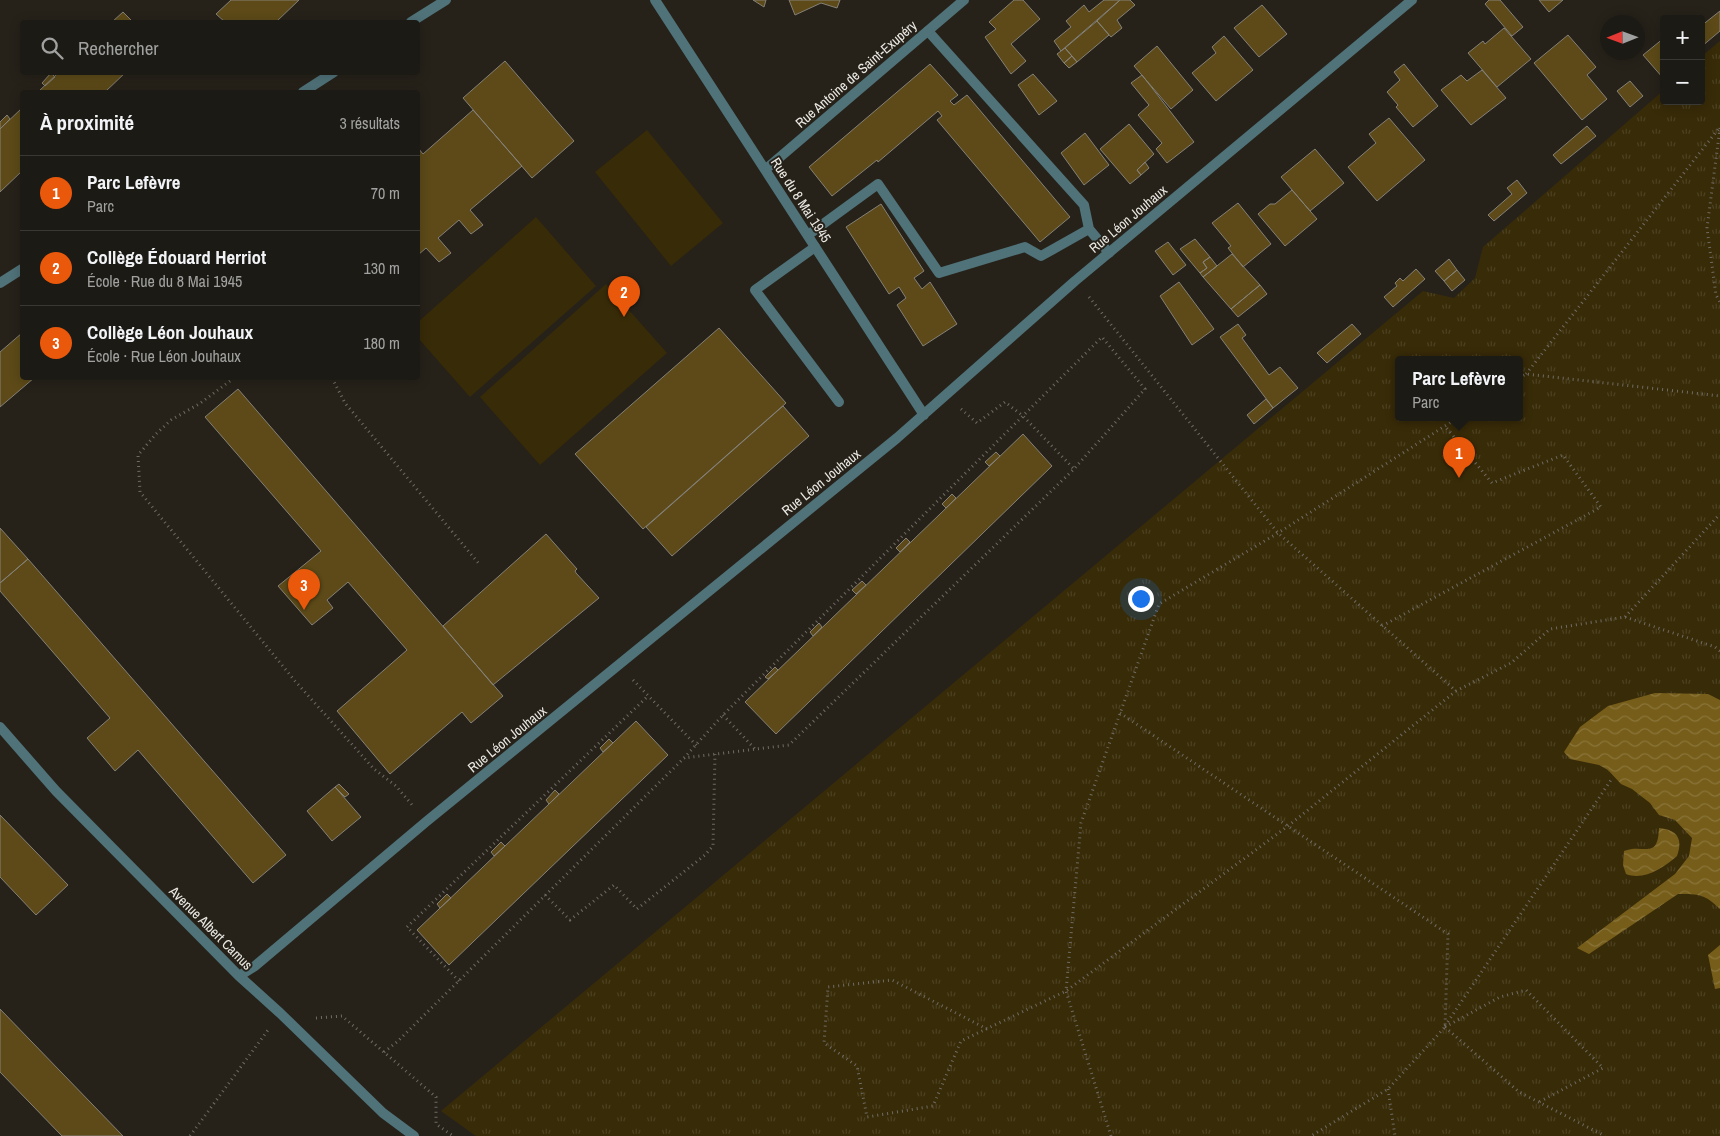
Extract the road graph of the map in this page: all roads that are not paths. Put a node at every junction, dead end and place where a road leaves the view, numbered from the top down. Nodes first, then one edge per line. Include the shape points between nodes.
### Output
1 (446, 0) edge
2 (655, 0) edge
3 (964, 0) edge
4 (1412, 0) edge
5 (414, 20) edge
6 (928, 31) junction
7 (329, 75) edge
8 (306, 90) edge
9 (766, 169) junction
10 (1089, 229) junction
11 (808, 235) junction
12 (816, 247) junction
13 (1109, 253) junction
14 (20, 270) edge
15 (0, 283) edge
16 (839, 402) dead end
17 (924, 414) junction
18 (0, 727) edge
19 (239, 976) junction
20 (414, 1136) edge

1 - 5 street
2 - 9 street, Rue du 8 Mai 1945
3 - 6 street, Rue Antoine de Saint-Exupéry
4 - 13 street, Rue Léon Jouhaux
6 - 9 street, Rue Antoine de Saint-Exupéry
6 - 10 street via 1084,205
7 - 8 street
9 - 11 street, Rue du 8 Mai 1945
10 - 11 street via 1041,256 1025,247 939,273 878,184
10 - 13 street
11 - 12 street, Rue du 8 Mai 1945
12 - 16 street via 755,290
12 - 17 street, Rue du 8 Mai 1945
13 - 17 street, Rue Léon Jouhaux
14 - 15 street
17 - 19 street, Rue Léon Jouhaux
18 - 19 street, Avenue Albert Camus via 56,791
19 - 20 street, Avenue Albert Camus via 383,1113

